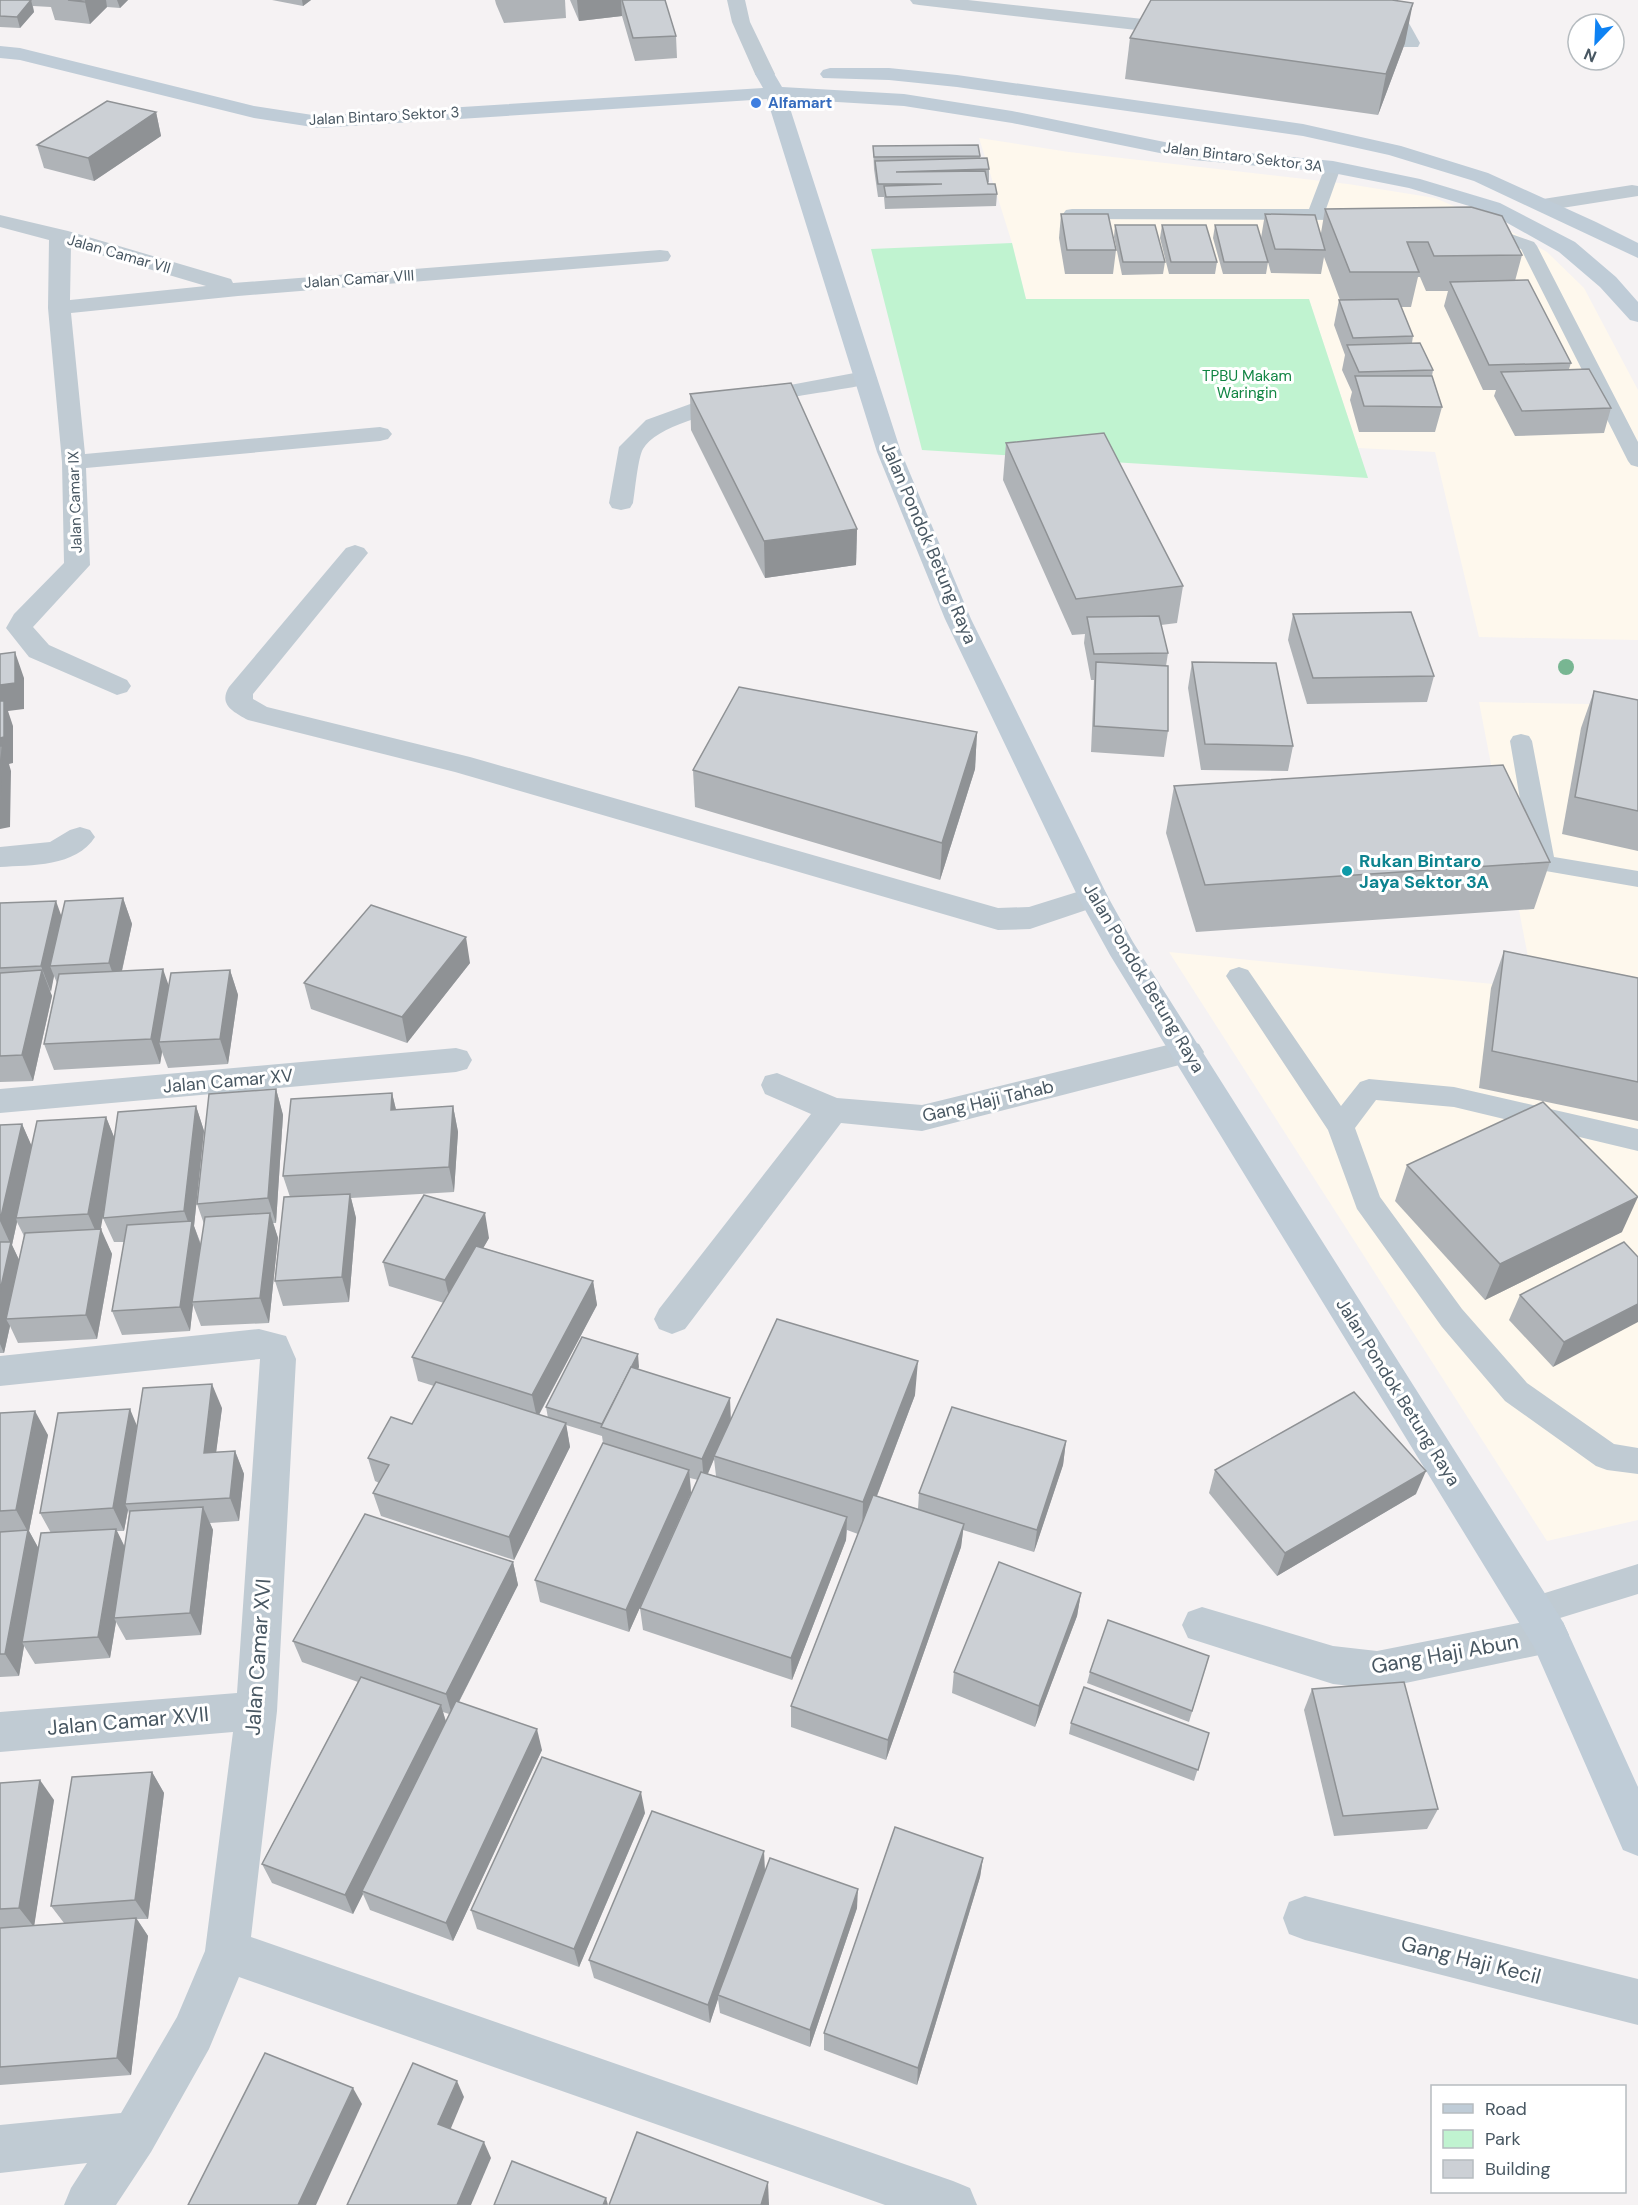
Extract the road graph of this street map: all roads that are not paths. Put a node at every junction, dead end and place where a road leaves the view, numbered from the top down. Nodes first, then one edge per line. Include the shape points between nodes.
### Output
1 (736, 0) edge
2 (919, 0) edge
3 (1387, 0) edge
4 (1180, 28) edge
5 (0, 35) edge
6 (44, 40) dead end
7 (1411, 43) dead end
8 (0, 52) edge
9 (810, 74) dead end
10 (742, 76) dead end
11 (718, 78) dead end
12 (776, 80) junction
13 (272, 96) dead end
14 (1211, 119) junction
15 (1194, 154) junction
16 (1333, 168) junction
17 (1636, 189) edge
18 (1543, 204) junction
19 (1068, 214) edge
20 (1316, 214) junction
21 (1381, 218) edge
22 (0, 222) edge
23 (1466, 225) edge
24 (60, 236) junction
25 (1638, 252) edge
26 (660, 256) dead end
27 (238, 289) junction
28 (59, 308) junction
29 (1638, 315) edge
30 (865, 378) junction
31 (380, 434) dead end
32 (1638, 461) edge
33 (74, 462) junction
34 (621, 503) dead end
35 (355, 553) dead end
36 (117, 686) dead end
37 (1521, 741) dead end
38 (80, 837) dead end
39 (0, 857) edge
40 (1638, 879) edge
41 (1093, 897) junction
42 (1239, 976) dead end
43 (1188, 1052) junction
44 (456, 1060) dead end
45 (777, 1085) dead end
46 (0, 1101) edge
47 (833, 1110) junction
48 (1341, 1126) junction
49 (1638, 1140) edge
50 (672, 1319) dead end
51 (0, 1371) edge
52 (1638, 1461) edge
53 (1638, 1579) edge
54 (1542, 1623) junction
55 (1202, 1625) dead end
56 (256, 1711) junction
57 (0, 1732) edge
58 (1638, 1835) edge
59 (1305, 1918) dead end
60 (227, 1951) junction
61 (1638, 2002) edge
62 (134, 2135) junction
63 (0, 2149) edge
64 (88, 2205) edge
65 (953, 2205) edge

1 - 12 street, Jalan Pondok Betung Raya via 741,22
2 - 4 street
3 - 7 street
5 - 6 main road
8 - 12 main road, Jalan Bintaro Sektor 3 via 254,112 319,122
9 - 14 main road, Jalan Bintaro Sektor 3A via 889,74 957,81
10 - 12 main road
11 - 13 main road, Jalan Bintaro Sektor 3 via 363,105 294,102
12 - 15 main road, Jalan Bintaro Sektor 3A via 845,94 1012,117
12 - 30 main road, Jalan Pondok Betung Raya
14 - 15 main road via 1192,134
14 - 18 main road, Jalan Bintaro Sektor 3A via 1303,130 1394,150 1480,177
15 - 16 main road, Jalan Bintaro Sektor 3A
16 - 20 lane
16 - 29 main road, Jalan Bintaro Sektor 3A via 1413,183 1493,207 1567,247 1608,282
17 - 18 street
18 - 25 main road, Jalan Bintaro Sektor 3A
19 - 20 lane
20 - 21 lane
22 - 24 street, Jalan Camar VII
23 - 32 lane via 1528,246
24 - 27 street, Jalan Camar VII
24 - 28 street, Jalan Camar IX
26 - 27 street, Jalan Camar VIII
27 - 28 street, Jalan Camar VIII
28 - 33 street, Jalan Camar IX
30 - 34 street via 693,410 654,425 631,447
30 - 41 main road, Jalan Pondok Betung Raya via 889,452 958,619
31 - 33 street
33 - 36 street, Jalan Camar IX via 77,565 19,628 39,651
35 - 41 street via 239,693 239,703 244,708 460,764 998,919 1030,918
37 - 40 lane via 1543,863
38 - 39 street via 59,851
41 - 43 main road, Jalan Pondok Betung Raya
42 - 48 lane
43 - 47 street, Gang Haji Tahab via 922,1118
43 - 54 main road, Jalan Pondok Betung Raya
44 - 46 street, Jalan Camar XV
45 - 47 street, Gang Haji Tahab
47 - 50 street
48 - 49 lane via 1369,1089 1454,1097
48 - 52 lane via 1367,1201 1452,1318 1516,1392 1607,1457
51 - 56 street, Jalan Camar XVI via 259,1344 273,1347 278,1359
53 - 54 lane
54 - 55 street, Gang Haji Abun via 1377,1670 1333,1665
54 - 58 main road, Jalan Pondok Betung Raya
56 - 57 street, Jalan Camar XVII
56 - 60 street, Jalan Camar XVI
59 - 61 street, Gang Haji Kecil
60 - 62 street, Jalan Camar XVI via 193,2033
60 - 65 street
62 - 63 street
62 - 64 street, Jalan Camar XVI

